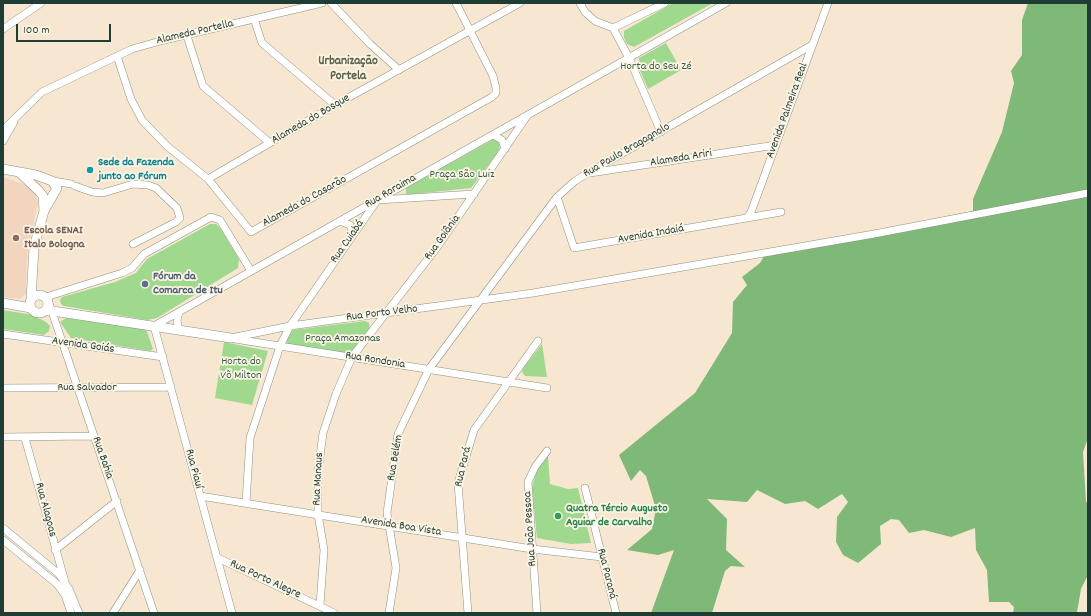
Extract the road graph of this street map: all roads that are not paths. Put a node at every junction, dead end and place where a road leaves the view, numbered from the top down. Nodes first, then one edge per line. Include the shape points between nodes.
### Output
1 (41, 3) edge
2 (322, 3) edge
3 (331, 3) edge
4 (456, 3) edge
5 (520, 3) edge
6 (580, 3) edge
7 (665, 3) edge
8 (726, 3) edge
9 (828, 3) edge
10 (254, 19) junction
11 (613, 28) junction
12 (3, 29) edge
13 (469, 32) junction
14 (187, 36) junction
15 (812, 45) junction
16 (117, 56) junction
17 (629, 58) junction
18 (399, 70) junction
19 (335, 105) junction
20 (529, 115) junction
21 (16, 118) junction
22 (505, 128) junction
23 (3, 130) edge
24 (661, 132) junction
25 (493, 135) junction
26 (513, 138) junction
27 (3, 141) edge
28 (270, 143) junction
29 (776, 144) junction
30 (505, 149) junction
31 (3, 169) edge
32 (20, 173) junction
33 (586, 174) junction
34 (208, 179) junction
35 (48, 180) junction
36 (41, 193) junction
37 (1088, 193) edge
38 (474, 194) junction
39 (53, 196) junction
40 (557, 197) junction
41 (378, 200) junction
42 (44, 211) junction
43 (781, 212) dead end
44 (747, 218) junction
45 (340, 221) junction
46 (353, 234) junction
47 (133, 244) dead end
48 (251, 271) junction
49 (32, 280) junction
50 (480, 301) junction
51 (3, 303) edge
52 (47, 303) junction
53 (31, 304) junction
54 (179, 312) junction
55 (384, 314) junction
56 (154, 326) junction
57 (290, 326) junction
58 (179, 330) junction
59 (3, 334) edge
60 (231, 338) junction
61 (538, 341) dead end
62 (63, 343) junction
63 (280, 346) junction
64 (162, 357) junction
65 (352, 357) junction
66 (430, 370) junction
67 (508, 382) junction
68 (171, 387) junction
69 (3, 388) edge
70 (78, 388) junction
71 (547, 388) dead end
72 (94, 436) junction
73 (3, 437) edge
74 (25, 438) junction
75 (547, 451) dead end
76 (585, 488) dead end
77 (200, 496) junction
78 (117, 502) junction
79 (246, 503) junction
80 (318, 514) junction
81 (389, 525) junction
82 (3, 528) edge
83 (461, 536) junction
84 (3, 540) edge
85 (532, 549) junction
86 (56, 553) junction
87 (602, 557) junction
88 (218, 558) junction
89 (52, 568) junction
90 (140, 570) junction
91 (47, 576) junction
92 (65, 582) junction
93 (320, 605) junction
94 (71, 613) edge
95 (79, 613) edge
96 (113, 613) edge
97 (154, 613) edge
98 (232, 613) edge
99 (334, 613) edge
100 (389, 613) edge
101 (468, 613) edge
102 (537, 613) edge
103 (616, 613) edge

1 - 12 street
2 - 10 street, Alameda Portella
3 - 18 street
4 - 13 street
5 - 13 street, Alameda do Bosque
6 - 11 street via 595,22
7 - 11 street
8 - 17 street, Rua Roraima
9 - 15 street, Avenida Palmeira Real
10 - 14 street, Alameda Portella
10 - 19 street via 262,42
11 - 17 street
13 - 18 street, Alameda do Bosque
13 - 34 street, Alameda do Casarão via 493,76 496,93 492,97 251,232
14 - 16 street, Alameda Portella via 143,45
14 - 28 street via 203,86
15 - 24 street, Rua Paulo Bragagnolo
15 - 29 street, Avenida Palmeira Real
16 - 21 street, Alameda Portella via 42,92
16 - 34 street, Alameda do Casarão via 131,99 142,120 167,146
17 - 20 street, Rua Roraima
17 - 24 street
18 - 19 street, Alameda do Bosque
19 - 28 street, Alameda do Bosque
20 - 22 street, Rua Roraima
20 - 26 street, Rua Goiânia
21 - 23 street, Alameda Portella
21 - 27 street, Alameda Portella
22 - 25 street, Rua Roraima
22 - 26 street
24 - 33 street, Rua Paulo Bragagnolo
25 - 30 street via 502,140
25 - 41 street, Rua Roraima
26 - 30 street, Rua Goiânia
28 - 34 street, Alameda do Bosque
29 - 33 street, Alameda Ariri
29 - 44 street, Avenida Palmeira Real
30 - 38 street, Rua Goiânia
31 - 32 street
32 - 35 street
32 - 36 street
33 - 40 street, Rua Paulo Bragagnolo
35 - 36 street via 41,184
35 - 39 street via 56,184
35 - 47 street via 102,193 133,184 156,188 177,208 180,218
36 - 39 street
36 - 42 street
37 - 50 street, Rua Porto Velho via 910,228
38 - 41 street
38 - 55 street, Rua Goiânia via 438,246
39 - 42 street
40 - 44 street, Avenida Indaiá via 574,248
40 - 50 street, Rua Paulo Bragagnolo
41 - 45 street, Rua Roraima
41 - 46 street, Rua Cuiabá
42 - 49 street via 34,247
43 - 44 street, Avenida Indaiá
45 - 46 street via 350,225
45 - 48 street, Rua Roraima
46 - 57 street, Rua Cuiabá
48 - 52 street via 220,220 210,217 144,254 132,268
48 - 54 street, Rua Roraima
49 - 52 street
49 - 53 street
50 - 55 street, Rua Porto Velho
50 - 66 street, Rua Belém
51 - 53 street
52 - 53 street via 35,295
52 - 53 street via 40,313 33,311
52 - 56 street via 64,313
52 - 62 street, Rua Bahia
54 - 56 street, Rua Roraima
54 - 58 street
55 - 57 street, Rua Porto Velho
55 - 65 street, Rua Goiânia
56 - 58 street
56 - 64 street, Rua Piauí
57 - 60 street, Rua Porto Velho
57 - 63 street, Rua Cuiabá
58 - 60 street, Rua Rondonia
59 - 62 street, Avenida Goiás
60 - 63 street, Rua Rondonia
61 - 67 street, Rua Pará
62 - 64 street, Avenida Goiás
62 - 70 street, Rua Bahia
63 - 65 street, Rua Rondonia
63 - 79 street, Rua Cuiabá via 250,438
64 - 68 street, Rua Piauí
65 - 66 street, Rua Rondonia
65 - 80 street, Rua Manaus via 323,433 318,472
66 - 67 street, Rua Rondonia
66 - 81 street, Rua Belém via 398,434 387,512
67 - 71 street, Rua Rondonia
67 - 83 street, Rua Pará via 474,430 469,445 458,483
68 - 70 street, Rua Salvador
68 - 77 street, Rua Piauí
69 - 70 street, Rua Salvador
70 - 72 street, Rua Bahia
72 - 74 street
72 - 78 street, Rua Bahia
73 - 74 street
74 - 86 street, Rua Alagoas
75 - 85 street, Rua João Pessoa via 528,482
76 - 87 street, Rua Paraná
77 - 79 street, Avenida Boa Vista
77 - 88 street, Rua Piauí
78 - 86 street
78 - 90 street, Rua Bahia
79 - 80 street, Avenida Boa Vista
80 - 81 street, Avenida Boa Vista
80 - 93 street, Rua Manaus via 324,550
81 - 83 street, Avenida Boa Vista
81 - 100 street, Rua Belém via 396,568
82 - 89 street
83 - 85 street, Avenida Boa Vista
83 - 101 street, Rua Pará
84 - 91 street
85 - 87 street, Avenida Boa Vista
85 - 102 street, Rua João Pessoa
86 - 89 street
86 - 92 street, Rua Alagoas
87 - 103 street, Rua Paraná
88 - 93 street, Rua Porto Alegre
88 - 98 street, Rua Piauí
89 - 91 street
89 - 92 street
90 - 96 street
90 - 97 street, Rua Bahia
91 - 94 street via 61,589
92 - 95 street
93 - 99 street, Rua Porto Alegre

